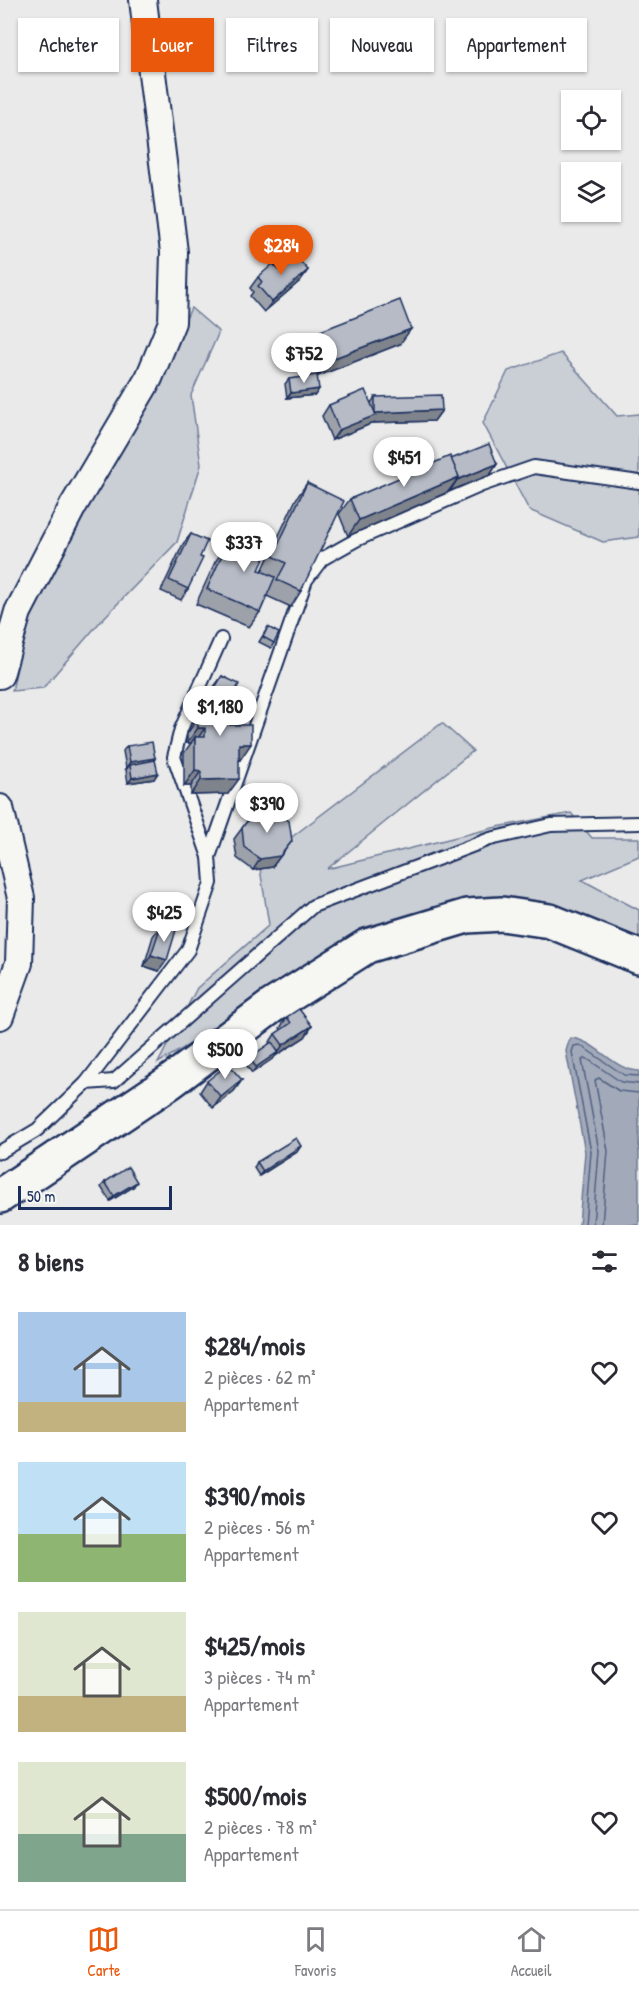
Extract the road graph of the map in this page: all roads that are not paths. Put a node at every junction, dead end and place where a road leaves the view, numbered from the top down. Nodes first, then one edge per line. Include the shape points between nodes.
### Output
1 (143, 0) edge
2 (639, 482) edge
3 (221, 639) dead end
4 (0, 675) edge
5 (0, 808) edge
6 (639, 823) edge
7 (209, 857) junction
8 (639, 957) edge
9 (0, 1016) edge
10 (86, 1083) junction
11 (0, 1152) edge
12 (0, 1196) edge

1 - 4 street via 174,252 172,322 149,378 72,506 18,612
2 - 7 lane via 534,467 472,489 356,540 322,560 306,580
3 - 7 lane via 181,729 174,757
5 - 9 street via 21,898 19,963
6 - 10 lane via 551,825 490,839 314,906 114,1081
7 - 10 lane via 211,883 188,950
8 - 12 main road via 550,921 502,914 467,916 367,946 272,1006 170,1082
10 - 11 lane via 37,1130

